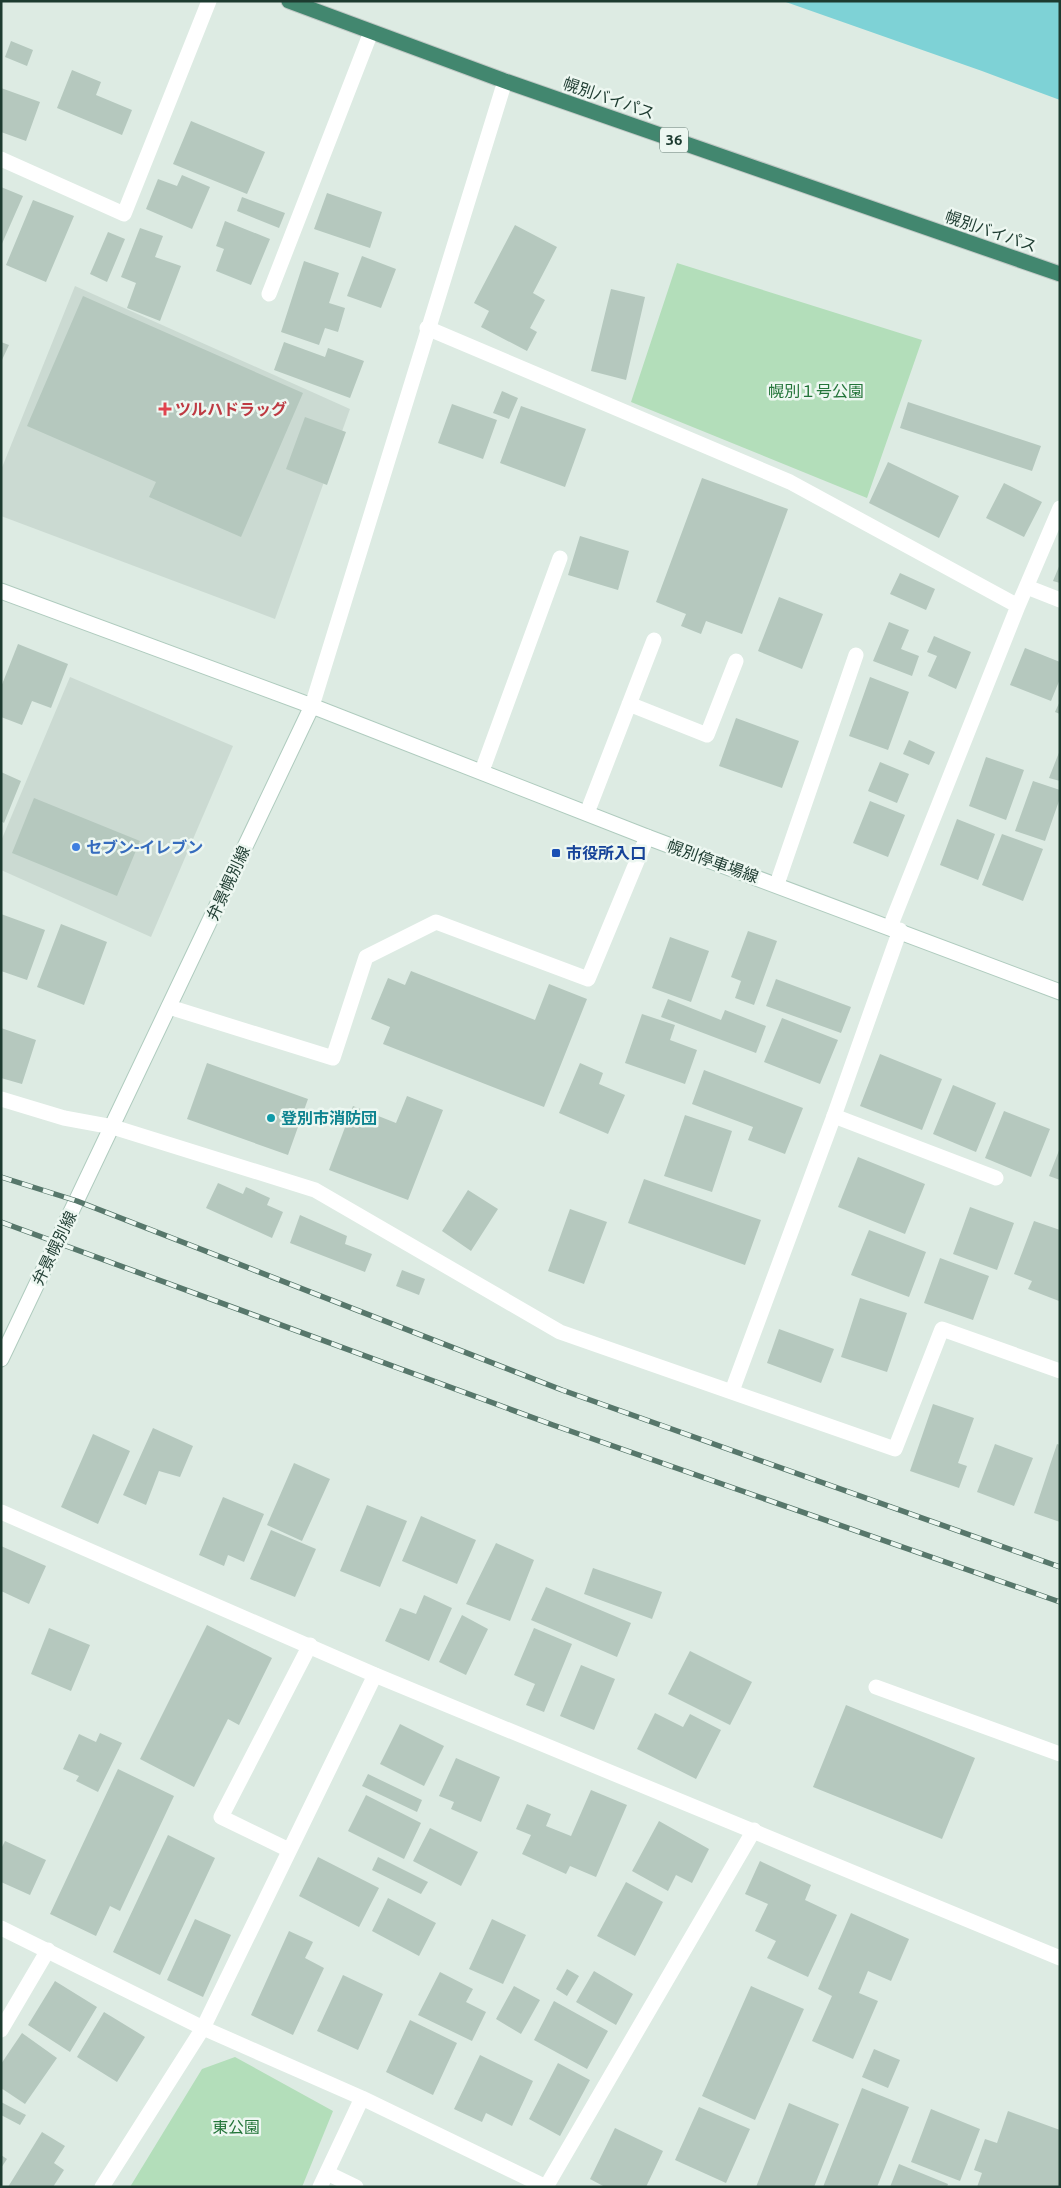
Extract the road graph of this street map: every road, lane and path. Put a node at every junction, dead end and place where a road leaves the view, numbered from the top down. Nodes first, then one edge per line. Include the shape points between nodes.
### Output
1 (210, 1) edge
2 (289, 1) edge
3 (371, 32) junction
4 (505, 81) junction
5 (1, 159) edge
6 (1060, 274) edge
7 (269, 294) dead end
8 (427, 328) junction
9 (1060, 508) edge
10 (560, 558) dead end
11 (1027, 587) junction
12 (1, 591) edge
13 (1060, 600) edge
14 (1018, 606) junction
15 (654, 640) dead end
16 (856, 655) dead end
17 (736, 661) dead end
18 (629, 704) junction
19 (312, 706) junction
20 (482, 771) junction
21 (587, 813) junction
22 (647, 837) junction
23 (777, 884) junction
24 (895, 929) junction
25 (1060, 992) edge
26 (169, 1007) junction
27 (1, 1099) edge
28 (834, 1116) junction
29 (112, 1127) junction
30 (996, 1178) dead end
31 (2, 1356) edge
32 (1060, 1370) edge
33 (732, 1391) junction
34 (1, 1512) edge
35 (310, 1645) junction
36 (375, 1675) junction
37 (876, 1687) dead end
38 (1060, 1754) edge
39 (754, 1830) junction
40 (289, 1850) junction
41 (1, 1928) edge
42 (48, 1950) junction
43 (1060, 1958) edge
44 (203, 2028) junction
45 (1, 2030) edge
46 (362, 2098) junction
47 (327, 2173) junction
48 (102, 2187) edge
49 (320, 2187) edge
50 (356, 2187) edge

1 - 5 street via 124,214
2 - 3 highway, 幌別バイパス / 36
3 - 4 highway, 幌別バイパス / 36
3 - 7 street
4 - 6 highway, 幌別バイパス / 36
4 - 8 street, 弁景幌別線
8 - 14 street via 790,482
8 - 19 street, 弁景幌別線
9 - 11 street
10 - 20 street
11 - 13 street
11 - 14 street
12 - 19 street
14 - 24 street
15 - 18 street
16 - 23 street
17 - 18 street via 707,735
18 - 21 street
19 - 20 street, 幌別停車場線
19 - 26 street, 弁景幌別線
20 - 21 street, 幌別停車場線
21 - 22 street, 幌別停車場線
22 - 23 street, 幌別停車場線
22 - 26 street via 588,979 436,922 366,957 333,1058
23 - 24 street, 幌別停車場線
24 - 25 street, 幌別停車場線
24 - 28 street
26 - 29 street, 弁景幌別線
27 - 29 street via 64,1118
28 - 30 street
28 - 33 street
29 - 31 street, 弁景幌別線
29 - 33 street via 315,1190 560,1332
32 - 33 street via 942,1329 895,1449
34 - 35 street
35 - 36 street
35 - 40 street via 221,1817
36 - 39 street
36 - 40 street
37 - 38 street
39 - 43 street
39 - 46 street via 546,2187
40 - 44 street
41 - 42 street
42 - 44 street
42 - 45 street
44 - 46 street
44 - 48 street
46 - 47 street
47 - 49 street
47 - 50 street

